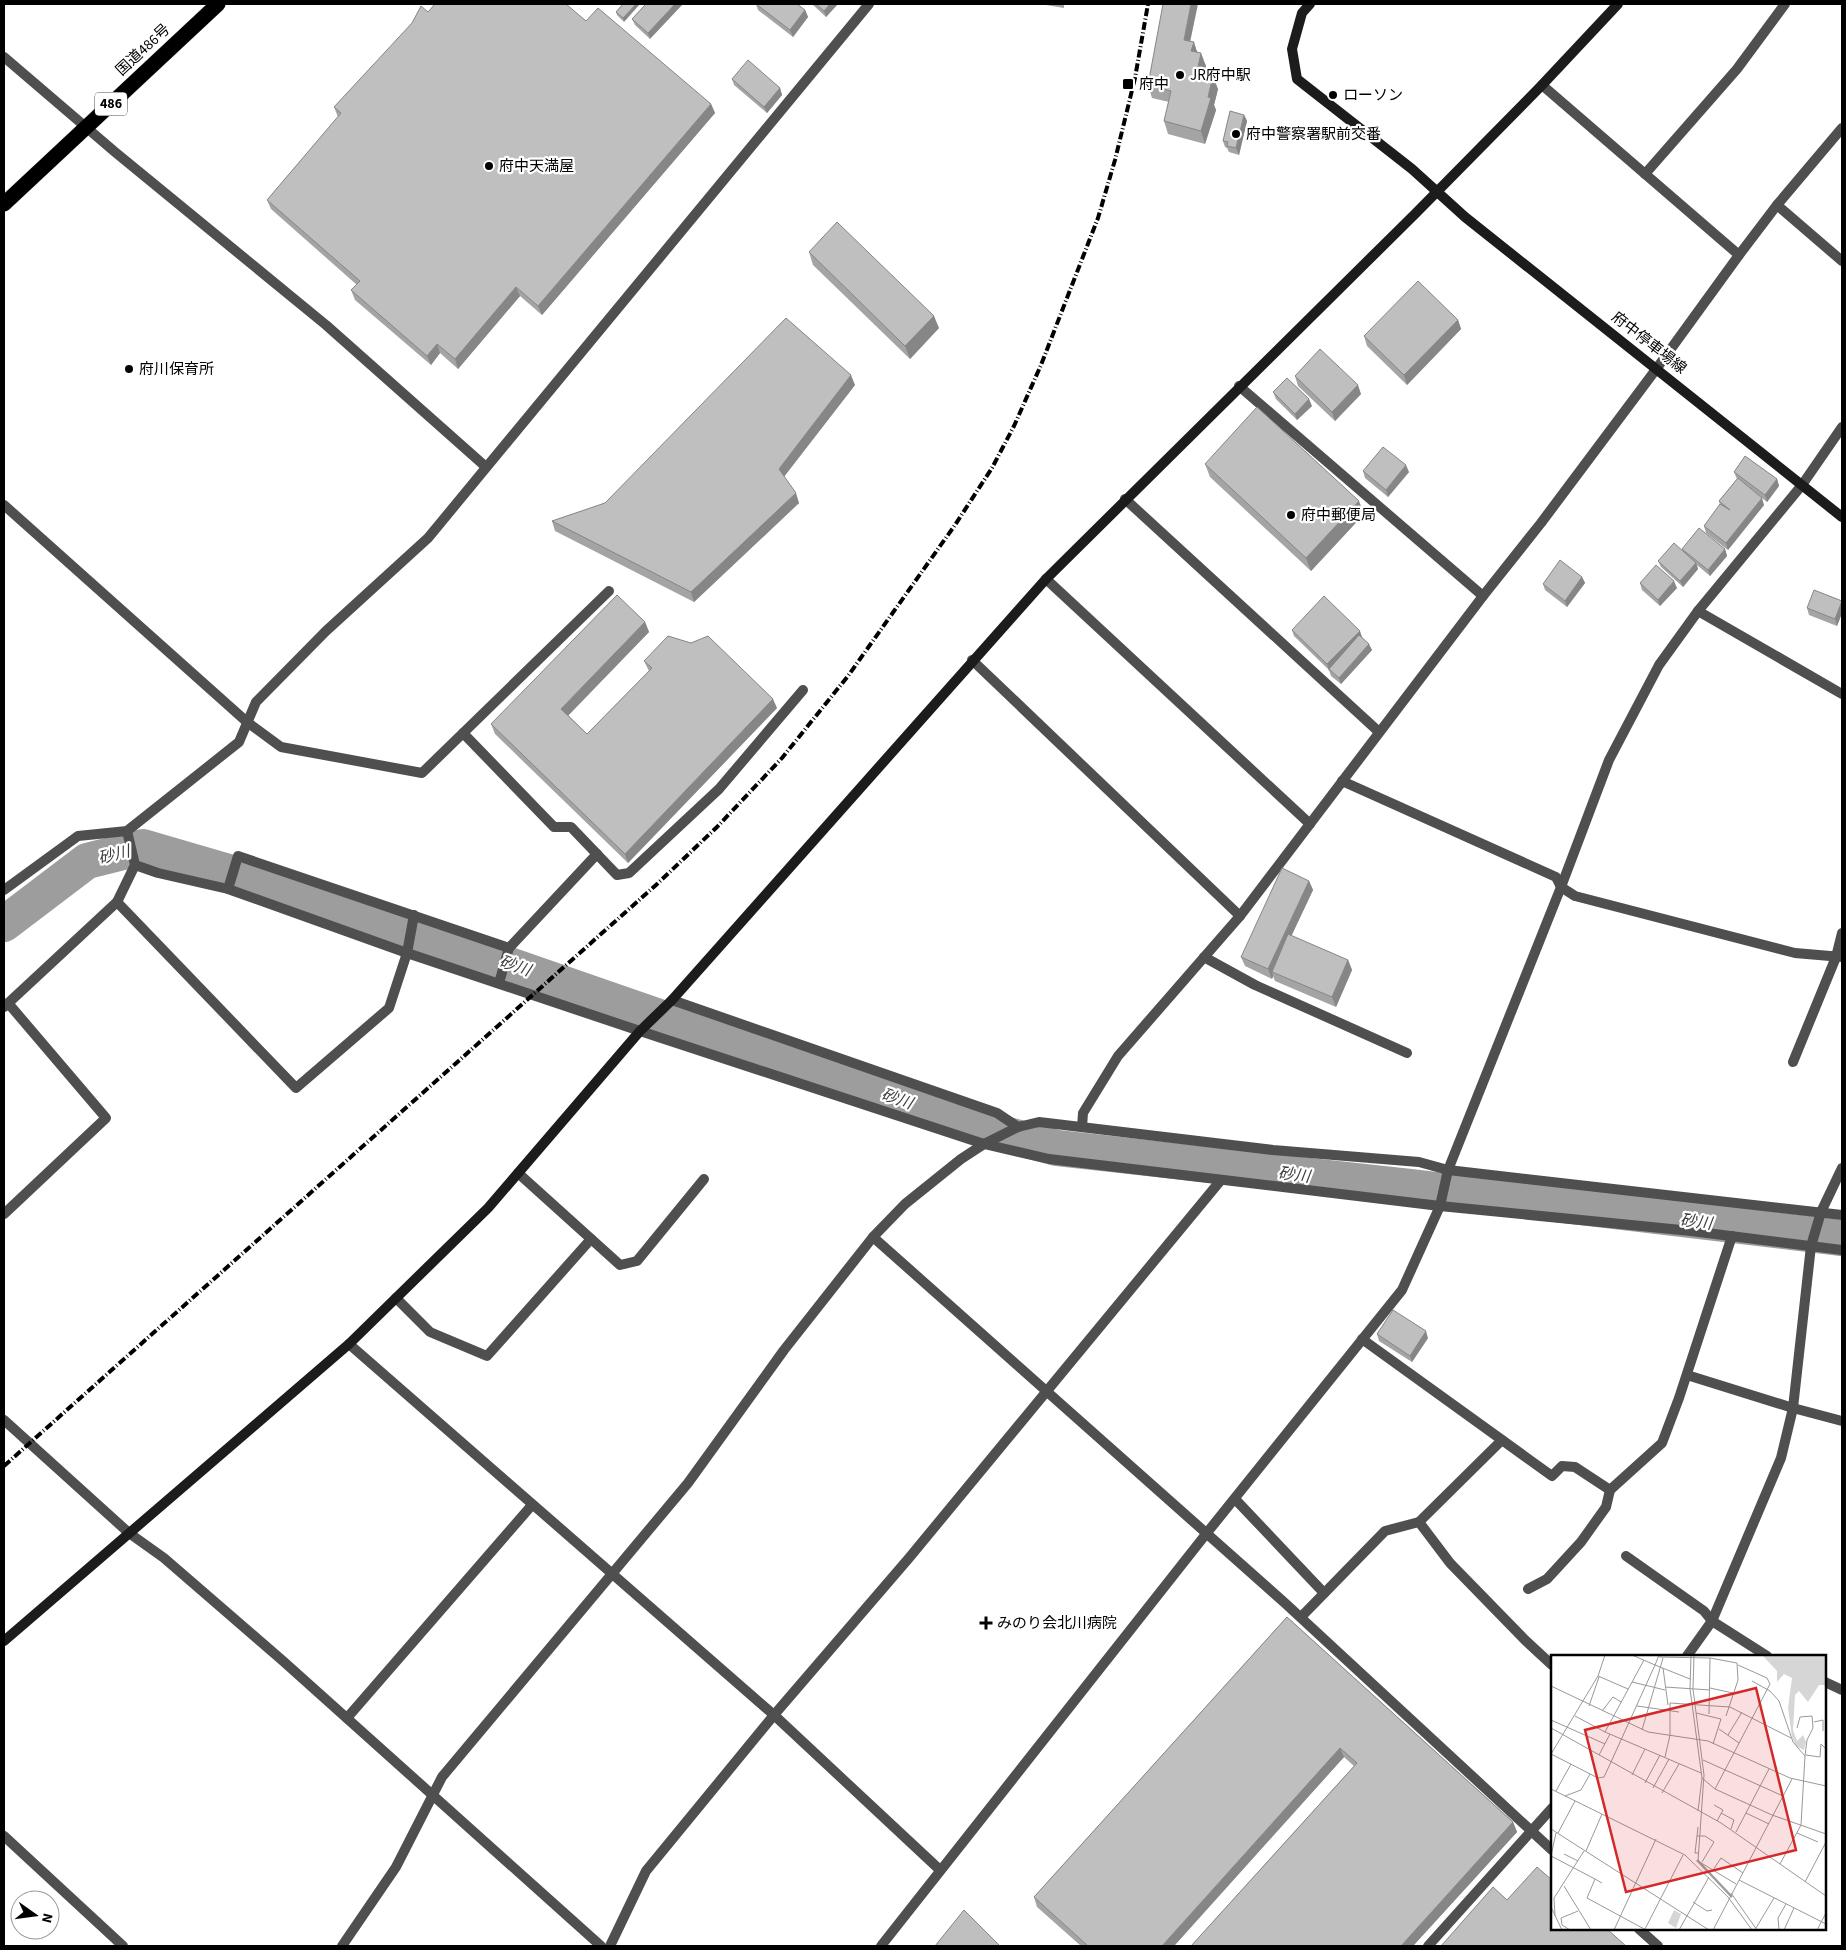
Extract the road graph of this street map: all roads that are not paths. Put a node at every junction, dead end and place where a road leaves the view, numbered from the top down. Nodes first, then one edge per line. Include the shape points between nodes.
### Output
1 (218, 4) edge
2 (869, 4) edge
3 (1310, 4) edge
4 (1618, 4) edge
5 (1785, 4) edge
6 (4, 56) edge
7 (1542, 85) junction
8 (88, 127) junction
9 (1842, 128) edge
10 (1645, 174) junction
11 (1436, 192) junction
12 (4, 204) edge
13 (1777, 205) junction
14 (1739, 255) junction
15 (1842, 261) edge
16 (1657, 368) junction
17 (1240, 386) junction
18 (1842, 427) edge
19 (486, 467) junction
20 (1802, 485) junction
21 (1124, 500) junction
22 (4, 505) edge
23 (1842, 517) edge
24 (1046, 579) junction
25 (609, 591) dead end
26 (1484, 596) junction
27 (1698, 611) junction
28 (972, 660) junction
29 (803, 690) dead end
30 (1842, 694) edge
31 (247, 722) junction
32 (1380, 732) junction
33 (463, 733) junction
34 (1342, 782) junction
35 (1310, 824) junction
36 (127, 831) junction
37 (597, 854) junction
38 (135, 865) junction
39 (1561, 887) junction
40 (228, 889) junction
41 (4, 890) edge
42 (117, 902) junction
43 (414, 915) junction
44 (1240, 916) junction
45 (1842, 933) edge
46 (509, 948) junction
47 (406, 953) junction
48 (1204, 957) junction
49 (1839, 957) edge
50 (499, 983) junction
51 (672, 1000) junction
52 (6, 1005) edge
53 (640, 1031) junction
54 (1407, 1053) dead end
55 (1793, 1062) dead end
56 (1082, 1127) junction
57 (1018, 1128) junction
58 (984, 1144) junction
59 (1842, 1168) edge
60 (1448, 1170) junction
61 (518, 1173) junction
62 (704, 1179) dead end
63 (1222, 1180) junction
64 (1440, 1206) junction
65 (1821, 1212) junction
66 (4, 1214) edge
67 (1842, 1215) edge
68 (1732, 1236) junction
69 (873, 1237) junction
70 (591, 1239) junction
71 (1811, 1246) junction
72 (1842, 1250) edge
73 (396, 1298) junction
74 (1362, 1339) junction
75 (349, 1344) junction
76 (1688, 1375) junction
77 (1047, 1390) junction
78 (1793, 1408) junction
79 (4, 1420) edge
80 (1842, 1421) edge
81 (1502, 1440) junction
82 (1610, 1490) junction
83 (1235, 1499) junction
84 (532, 1505) junction
85 (1419, 1522) junction
86 (129, 1533) junction
87 (1206, 1534) junction
88 (1626, 1556) dead end
89 (612, 1574) junction
90 (1528, 1590) dead end
91 (1324, 1593) junction
92 (1300, 1617) junction
93 (1712, 1621) junction
94 (4, 1641) edge
95 (1688, 1655) edge
96 (1765, 1655) edge
97 (1551, 1664) edge
98 (1826, 1682) edge
99 (1842, 1690) edge
100 (774, 1715) junction
101 (347, 1718) junction
102 (433, 1796) junction
103 (1551, 1809) edge
104 (1531, 1831) junction
105 (4, 1836) edge
106 (1551, 1849) edge
107 (940, 1870) junction
108 (1640, 1930) edge
109 (123, 1946) edge
110 (342, 1946) edge
111 (601, 1946) edge
112 (610, 1946) edge
113 (881, 1946) edge
114 (1428, 1946) edge
115 (1658, 1946) edge

1 - 8 highway, 国道486号 / 486
2 - 19 street
3 - 11 street, 府中停車場線 via 1302,13 1292,49 1297,79 1412,169
4 - 7 street
5 - 10 street via 1737,69
6 - 8 street
7 - 10 street
7 - 11 street
8 - 12 highway, 国道486号 / 486
8 - 19 street via 326,325
9 - 13 street
10 - 14 street
11 - 16 street, 府中停車場線
11 - 17 street
13 - 14 street
13 - 15 street
14 - 16 street
16 - 20 street, 府中停車場線
16 - 26 street
17 - 21 street
17 - 26 street
18 - 20 street
19 - 31 street via 428,538 326,631 256,702
20 - 23 street, 府中停車場線
20 - 27 street
21 - 24 street
21 - 32 street
22 - 31 street
24 - 28 street
24 - 35 street
25 - 33 street
26 - 32 street
27 - 30 street
27 - 39 street via 1659,665 1609,760
28 - 44 street
28 - 51 street
29 - 37 street via 719,789 629,872 617,875
31 - 33 street via 281,747 422,773
31 - 36 street via 239,742
32 - 34 street
33 - 37 street via 554,827 571,827
34 - 35 street
34 - 39 street via 1556,877
35 - 44 street
36 - 38 street
36 - 41 street via 78,836
37 - 46 street
38 - 40 street
38 - 42 street
39 - 49 street via 1575,896 1786,950
39 - 60 street
40 - 43 street via 238,856
40 - 47 street
42 - 47 street via 296,1088 389,1008
42 - 52 street
43 - 46 street
43 - 47 street
44 - 48 street
45 - 49 street
46 - 50 street
47 - 50 street
48 - 54 street via 1255,985
48 - 56 street via 1118,1056 1083,1113
49 - 55 street
50 - 53 street
51 - 53 street
51 - 57 street via 997,1113
52 - 66 street via 106,1118
53 - 58 street
53 - 61 street
56 - 57 street via 1039,1122
56 - 60 street via 1273,1150 1419,1162
57 - 58 street
58 - 63 street via 1049,1159
58 - 69 street via 905,1204
59 - 65 street
60 - 64 street
60 - 65 street
61 - 70 street
61 - 73 street via 488,1208
62 - 70 street via 637,1261 620,1265
63 - 64 street
63 - 77 street
64 - 68 street
64 - 74 street via 1402,1290
65 - 67 street
65 - 71 street
68 - 71 street
68 - 76 street
69 - 77 street
69 - 89 street via 784,1350 688,1483
70 - 73 street via 487,1356 430,1332
71 - 72 street
71 - 78 street
73 - 75 street
74 - 81 street
74 - 83 street
75 - 84 street
75 - 86 street
76 - 78 street
76 - 82 street via 1662,1444
77 - 87 street
77 - 100 street
78 - 80 street
78 - 93 street via 1781,1458
79 - 86 street
81 - 82 street via 1552,1476 1562,1466 1575,1467
81 - 85 street
82 - 90 street via 1606,1507 1581,1542 1547,1579
83 - 87 street
83 - 91 street
84 - 89 street
84 - 101 street
85 - 91 street via 1385,1531
85 - 97 street via 1450,1563
86 - 94 street
86 - 101 street via 164,1558
87 - 92 street
87 - 107 street
88 - 93 street via 1704,1610
89 - 100 street
89 - 102 street via 442,1777
91 - 92 street
92 - 104 street
93 - 95 street
93 - 96 street
98 - 99 street
100 - 107 street
100 - 112 street via 646,1871
101 - 102 street
102 - 110 street via 396,1867
102 - 111 street
103 - 104 street
104 - 106 street
104 - 114 street
105 - 109 street
107 - 113 street
108 - 115 street

